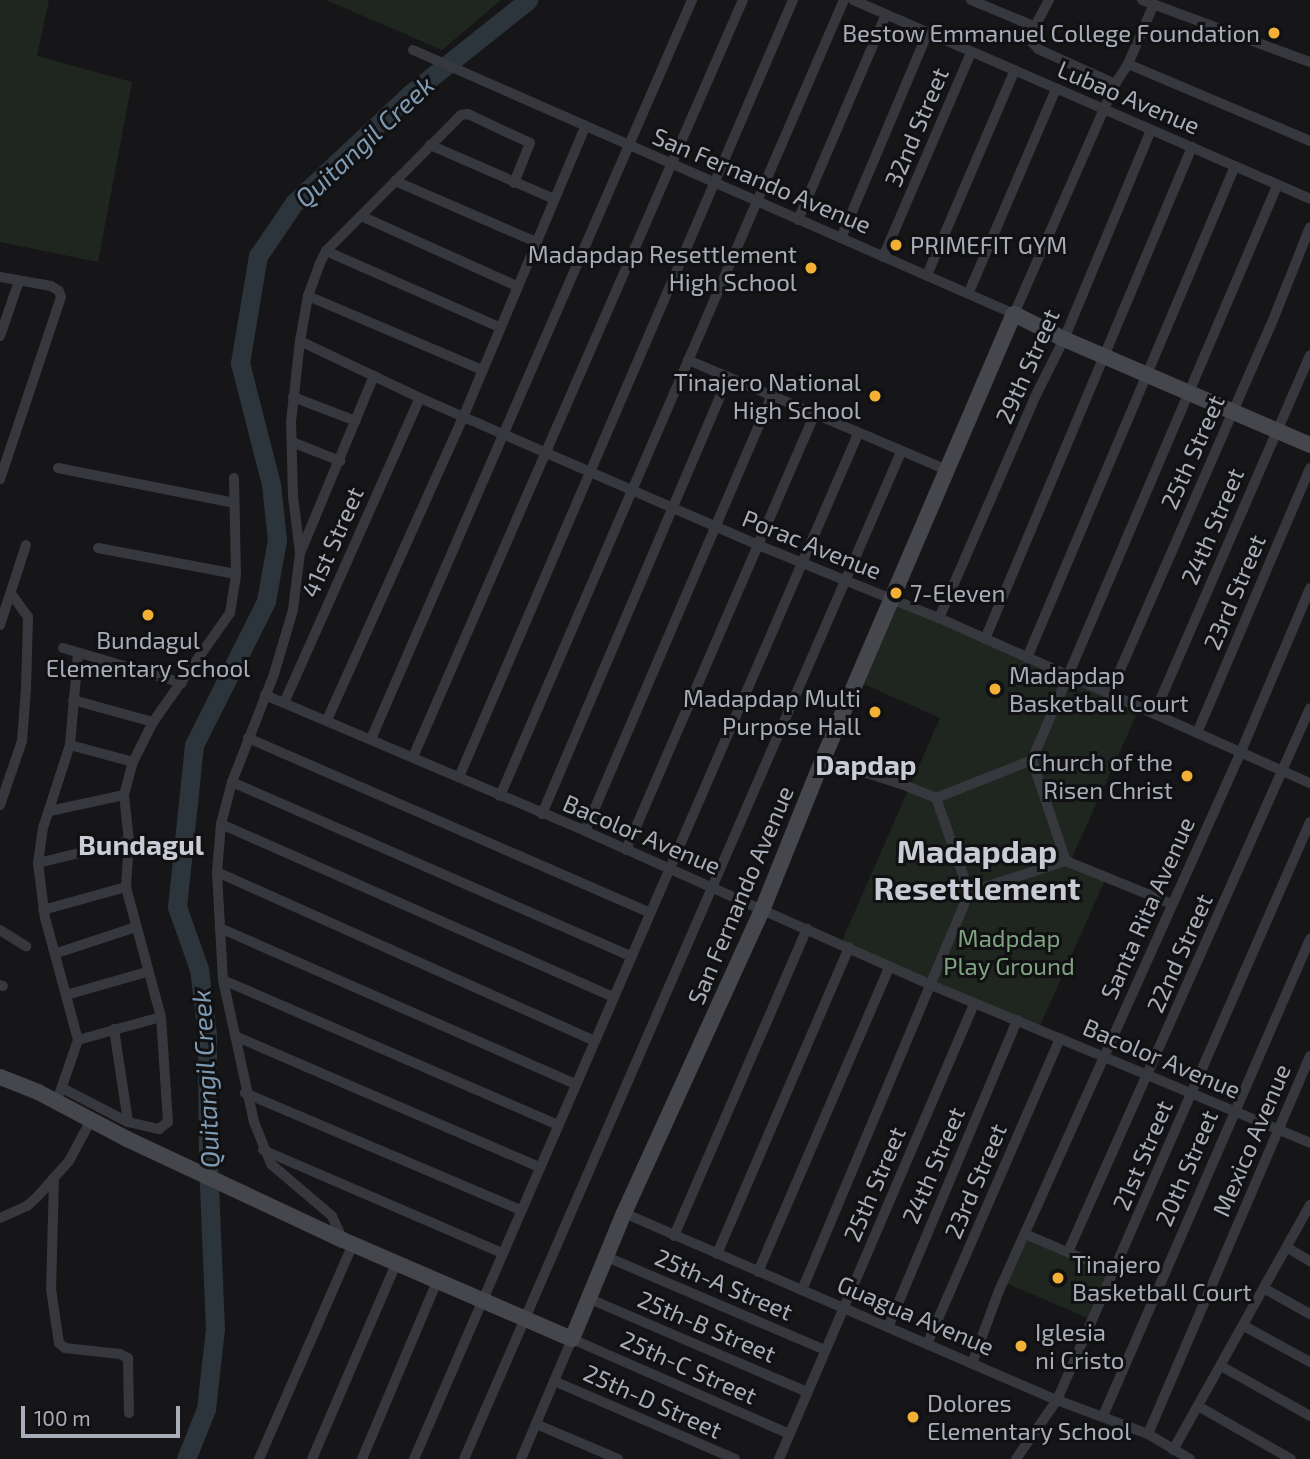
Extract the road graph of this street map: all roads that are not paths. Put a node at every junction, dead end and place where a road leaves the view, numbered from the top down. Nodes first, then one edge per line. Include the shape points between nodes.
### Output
1 (692, 0) edge
2 (743, 0) edge
3 (793, 0) edge
4 (844, 0) edge
5 (853, 0) edge
6 (971, 0) edge
7 (1049, 0) edge
8 (1142, 0) edge
9 (1154, 4) junction
10 (886, 15) junction
11 (1037, 27) junction
12 (928, 32) junction
13 (413, 50) dead end
14 (971, 52) junction
15 (1310, 62) edge
16 (1128, 64) junction
17 (1015, 70) junction
18 (1115, 84) junction
19 (1056, 89) junction
20 (1103, 110) junction
21 (585, 127) junction
22 (1151, 131) junction
23 (1310, 141) edge
24 (430, 145) junction
25 (629, 147) junction
26 (1192, 147) junction
27 (671, 166) junction
28 (1235, 166) junction
29 (396, 181) junction
30 (514, 183) junction
31 (715, 184) junction
32 (1277, 186) junction
33 (554, 199) junction
34 (1310, 199) edge
35 (757, 202) junction
36 (361, 216) junction
37 (798, 220) junction
38 (1310, 227) edge
39 (841, 238) junction
40 (536, 242) junction
41 (326, 251) junction
42 (883, 257) junction
43 (927, 275) junction
44 (0, 277) edge
45 (19, 281) junction
46 (517, 286) junction
47 (969, 292) junction
48 (308, 296) junction
49 (1014, 314) junction
50 (499, 327) junction
51 (0, 336) edge
52 (1064, 339) junction
53 (300, 341) junction
54 (1104, 355) junction
55 (1310, 356) edge
56 (688, 360) junction
57 (482, 370) junction
58 (1147, 374) junction
59 (374, 376) junction
60 (728, 378) junction
61 (1190, 391) junction
62 (771, 396) junction
63 (293, 397) junction
64 (420, 398) junction
65 (1234, 410) junction
66 (464, 415) junction
67 (814, 415) junction
68 (356, 421) junction
69 (1277, 429) junction
70 (506, 433) junction
71 (858, 434) junction
72 (292, 442) junction
73 (1310, 445) edge
74 (546, 452) junction
75 (901, 452) junction
76 (340, 461) junction
77 (58, 468) dead end
78 (1310, 468) edge
79 (591, 470) junction
80 (947, 470) junction
81 (234, 478) dead end
82 (0, 479) edge
83 (631, 488) junction
84 (234, 503) junction
85 (674, 508) junction
86 (718, 527) junction
87 (26, 545) dead end
88 (758, 545) junction
89 (98, 548) dead end
90 (300, 553) junction
91 (803, 564) junction
92 (236, 574) junction
93 (844, 581) junction
94 (1310, 588) edge
95 (11, 594) junction
96 (892, 599) junction
97 (939, 618) junction
98 (0, 625) edge
99 (985, 639) junction
100 (63, 648) dead end
101 (78, 653) junction
102 (1027, 657) junction
103 (1070, 676) junction
104 (182, 683) junction
105 (1110, 694) junction
106 (265, 695) junction
107 (73, 699) junction
108 (284, 704) junction
109 (1310, 708) edge
110 (1154, 714) junction
111 (327, 720) junction
112 (153, 722) junction
113 (1197, 733) junction
114 (248, 738) junction
115 (371, 739) junction
116 (70, 745) junction
117 (1240, 754) junction
118 (413, 757) junction
119 (823, 759) junction
120 (1032, 760) junction
121 (132, 762) junction
122 (1283, 770) junction
123 (459, 777) junction
124 (232, 782) junction
125 (1310, 783) edge
126 (124, 795) junction
127 (500, 796) junction
128 (936, 799) junction
129 (0, 806) edge
130 (50, 811) junction
131 (542, 814) junction
132 (1310, 822) edge
133 (221, 824) junction
134 (585, 831) junction
135 (130, 841) junction
136 (626, 850) junction
137 (1066, 861) junction
138 (37, 863) junction
139 (669, 870) junction
140 (217, 872) junction
141 (126, 887) junction
142 (712, 888) junction
143 (969, 892) junction
144 (1172, 904) junction
145 (762, 908) junction
146 (43, 910) junction
147 (650, 913) junction
148 (136, 927) junction
149 (220, 928) junction
150 (807, 928) junction
151 (0, 929) edge
152 (1310, 939) edge
153 (26, 946) dead end
154 (849, 947) junction
155 (57, 953) junction
156 (631, 956) junction
157 (890, 966) junction
158 (147, 972) junction
159 (223, 980) junction
160 (931, 985) junction
161 (66, 995) junction
162 (613, 997) junction
163 (974, 1003) junction
164 (161, 1017) junction
165 (1017, 1020) junction
166 (114, 1029) junction
167 (234, 1036) junction
168 (1060, 1038) junction
169 (78, 1040) junction
170 (593, 1040) junction
171 (1103, 1055) junction
172 (1310, 1056) edge
173 (1149, 1076) junction
174 (0, 1077) edge
175 (576, 1084) junction
176 (1192, 1092) junction
177 (246, 1093) junction
178 (58, 1094) junction
179 (1234, 1110) junction
180 (91, 1120) junction
181 (128, 1122) junction
182 (558, 1125) junction
183 (1280, 1129) junction
184 (1310, 1143) edge
185 (263, 1150) junction
186 (539, 1167) junction
187 (54, 1178) junction
188 (1310, 1205) edge
189 (520, 1210) junction
190 (625, 1213) junction
191 (0, 1218) edge
192 (1025, 1234) junction
193 (674, 1236) junction
194 (348, 1242) junction
195 (1287, 1248) junction
196 (1068, 1252) junction
197 (502, 1254) junction
198 (717, 1254) junction
199 (607, 1257) junction
200 (1310, 1261) edge
201 (397, 1262) junction
202 (758, 1272) junction
203 (1114, 1272) junction
204 (438, 1279) junction
205 (1265, 1289) junction
206 (802, 1290) junction
207 (482, 1299) junction
208 (590, 1299) junction
209 (845, 1307) junction
210 (1310, 1314) edge
211 (523, 1318) junction
212 (889, 1325) junction
213 (1244, 1326) junction
214 (572, 1339) junction
215 (928, 1342) junction
216 (825, 1350) junction
217 (973, 1361) junction
218 (1310, 1362) edge
219 (1222, 1366) junction
220 (554, 1381) junction
221 (807, 1392) junction
222 (1057, 1400) junction
223 (1198, 1406) junction
224 (129, 1413) dead end
225 (1104, 1416) junction
226 (1310, 1416) edge
227 (536, 1424) junction
228 (789, 1434) junction
229 (1148, 1434) junction
230 (1173, 1450) junction
231 (260, 1459) edge
232 (312, 1459) edge
233 (362, 1459) edge
234 (414, 1459) edge
235 (464, 1459) edge
236 (520, 1459) edge
237 (618, 1459) edge
238 (735, 1459) edge
239 (779, 1459) edge
240 (1016, 1459) edge
241 (1190, 1459) edge
242 (1291, 1459) edge

1 - 25 street
2 - 27 street
3 - 31 street
4 - 35 street
5 - 10 street, Lubao Avenue
6 - 11 street
7 - 11 street
8 - 9 street
9 - 15 street
9 - 16 street, San Fernando Avenue
10 - 12 street, Lubao Avenue
10 - 37 street
11 - 18 street via 1033,43 1038,49
12 - 14 street, Lubao Avenue
12 - 39 street
13 - 21 street, San Fernando Avenue
14 - 17 street, Lubao Avenue
14 - 42 street, 32nd Street
16 - 18 street, San Fernando Avenue
16 - 23 street
17 - 19 street, Lubao Avenue
17 - 43 street
18 - 20 street, San Fernando Avenue
19 - 20 street, Lubao Avenue
19 - 47 street
20 - 22 street, Lubao Avenue
20 - 49 street, San Fernando Avenue
21 - 25 street, San Fernando Avenue
21 - 33 street
22 - 26 street, Lubao Avenue
22 - 52 street, 29th Street
24 - 29 street
24 - 30 street
24 - 30 street via 461,115 475,117 530,143
25 - 27 street, San Fernando Avenue
25 - 70 street
26 - 28 street, Lubao Avenue
26 - 54 street
27 - 31 street, San Fernando Avenue
27 - 74 street
28 - 32 street, Lubao Avenue
28 - 58 street
29 - 36 street
29 - 40 street
30 - 33 street
31 - 35 street, San Fernando Avenue
31 - 79 street
32 - 34 street, Lubao Avenue
32 - 61 street
33 - 40 street
35 - 37 street, San Fernando Avenue
35 - 56 street
36 - 41 street
36 - 46 street
37 - 39 street, San Fernando Avenue
38 - 65 street, 25th Street
39 - 42 street, San Fernando Avenue
40 - 46 street
41 - 48 street
41 - 50 street
42 - 43 street, San Fernando Avenue
43 - 47 street, San Fernando Avenue
44 - 45 street
45 - 51 street
45 - 82 street via 51,286 61,297
46 - 50 street
47 - 49 street, San Fernando Avenue
48 - 53 street
48 - 57 street
49 - 52 main road, San Fernando Avenue
49 - 80 main road, San Fernando Avenue
50 - 57 street
52 - 54 main road, San Fernando Avenue
52 - 97 street, 29th Street
53 - 59 street, Porac Avenue
53 - 63 street
54 - 58 main road, San Fernando Avenue
54 - 99 street
55 - 69 street, 24th Street
56 - 60 street
56 - 83 street
57 - 66 street
58 - 61 main road, San Fernando Avenue
58 - 102 street
59 - 64 street, Porac Avenue
59 - 68 street
60 - 62 street
60 - 85 street
61 - 65 main road, San Fernando Avenue
61 - 103 street
62 - 67 street
62 - 86 street
63 - 68 street
63 - 72 street
64 - 66 street, Porac Avenue
64 - 108 street, 41st Street
65 - 69 main road, San Fernando Avenue
65 - 105 street, 25th Street
66 - 70 street, Porac Avenue
66 - 111 street
67 - 71 street
67 - 88 street
68 - 76 street
69 - 73 main road, San Fernando Avenue
69 - 110 street, 24th Street
70 - 74 street, Porac Avenue
70 - 115 street
71 - 75 street
71 - 91 street
72 - 76 street
72 - 90 street
74 - 79 street, Porac Avenue
74 - 118 street
75 - 80 street
75 - 93 street
76 - 90 street
77 - 84 street
78 - 113 street, 23rd Street
79 - 83 street, Porac Avenue
79 - 123 street
80 - 96 main road, San Fernando Avenue
81 - 84 street
83 - 85 street, Porac Avenue
83 - 127 street
84 - 92 street
85 - 86 street, Porac Avenue
85 - 131 street
86 - 88 street, Porac Avenue
86 - 134 street
87 - 95 street
88 - 91 street, Porac Avenue
88 - 136 street
89 - 92 street
90 - 106 street via 290,625
91 - 93 street, Porac Avenue
91 - 139 street
92 - 104 street via 230,613
93 - 96 street, Porac Avenue
93 - 142 street
94 - 117 street, Santa Rita Avenue
95 - 98 street
95 - 129 street via 28,617 28,664 22,741
96 - 97 street, Porac Avenue
96 - 119 main road, San Fernando Avenue
97 - 99 street, Porac Avenue
99 - 102 street, Porac Avenue
100 - 101 street
101 - 104 street
101 - 107 street
102 - 103 street, Porac Avenue
103 - 105 street, Porac Avenue
103 - 120 street
104 - 112 street
105 - 110 street, Porac Avenue
106 - 108 street, Bacolor Avenue
106 - 114 street
107 - 112 street
107 - 116 street
108 - 111 street, Bacolor Avenue
109 - 122 street, 22nd Street
110 - 113 street, Porac Avenue
111 - 115 street, Bacolor Avenue
112 - 121 street
113 - 117 street, Porac Avenue
114 - 124 street
114 - 147 street
115 - 118 street, Bacolor Avenue
116 - 121 street
116 - 130 street
117 - 122 street, Porac Avenue
117 - 144 street, Santa Rita Avenue
118 - 123 street, Bacolor Avenue
119 - 128 street
119 - 145 main road, San Fernando Avenue
120 - 128 street
120 - 137 street
121 - 126 street
122 - 125 street, Porac Avenue
122 - 173 street, 22nd Street
123 - 127 street, Bacolor Avenue
124 - 133 street
124 - 156 street
126 - 130 street
126 - 135 street
127 - 131 street, Bacolor Avenue
128 - 143 street
130 - 138 street
131 - 134 street, Bacolor Avenue
132 - 176 street, 21st Street
133 - 140 street
133 - 162 street
134 - 136 street, Bacolor Avenue
135 - 138 street
135 - 141 street
136 - 139 street, Bacolor Avenue
137 - 143 street
137 - 144 street
138 - 146 street
139 - 142 street, Bacolor Avenue
139 - 147 street
140 - 149 street
140 - 170 street
141 - 146 street
141 - 148 street
142 - 145 street, Bacolor Avenue
142 - 211 street
143 - 160 street
144 - 171 street, Santa Rita Avenue
145 - 150 street, Bacolor Avenue
145 - 190 main road, San Fernando Avenue
146 - 155 street
147 - 156 street
148 - 155 street
148 - 158 street
149 - 159 street
149 - 175 street
150 - 154 street, Bacolor Avenue
150 - 193 street
151 - 153 street
152 - 179 street, 20th Street
154 - 157 street, Bacolor Avenue
154 - 198 street
155 - 161 street
156 - 162 street
157 - 160 street, Bacolor Avenue
157 - 202 street
158 - 161 street
158 - 164 street
159 - 167 street
159 - 182 street
160 - 163 street, Bacolor Avenue
160 - 206 street
161 - 169 street
162 - 170 street
163 - 165 street, Bacolor Avenue
163 - 209 street, 25th Street
164 - 166 street
164 - 181 street via 169,1122 159,1129
165 - 168 street, Bacolor Avenue
165 - 212 street, 24th Street
166 - 169 street
166 - 181 street
167 - 177 street
167 - 186 street
168 - 171 street, Bacolor Avenue
168 - 215 street, 23rd Street
169 - 178 street
170 - 175 street
171 - 173 street, Bacolor Avenue
171 - 192 street, Santa Rita Avenue
172 - 183 street, Mexico Avenue
173 - 176 street, Bacolor Avenue
173 - 196 street, 22nd Street
174 - 178 main road
175 - 182 street
176 - 179 street, Bacolor Avenue
176 - 203 street, 21st Street
177 - 185 street
177 - 189 street
178 - 180 main road
178 - 181 street
179 - 183 street, Bacolor Avenue
179 - 225 street, 20th Street
180 - 187 street via 74,1154
180 - 194 main road
182 - 186 street
183 - 184 street, Bacolor Avenue
183 - 229 street, Mexico Avenue
185 - 194 street via 278,1172 332,1216
185 - 197 street
186 - 189 street
187 - 191 street via 27,1206
187 - 224 street via 51,1289 59,1343 65,1348 128,1358
188 - 195 street
189 - 197 street
190 - 193 street, Guagua Avenue
190 - 199 main road, San Fernando Avenue
192 - 196 street
192 - 217 street, Santa Rita Avenue
193 - 198 street, Guagua Avenue
194 - 201 main road
194 - 231 street
195 - 200 street
195 - 205 street
196 - 203 street
197 - 207 street
198 - 202 street, Guagua Avenue
199 - 208 main road, San Fernando Avenue
199 - 216 street, 25th-A Street
201 - 204 main road
201 - 232 street
202 - 206 street, Guagua Avenue
203 - 222 street, 21st Street
204 - 207 main road
204 - 233 street
205 - 210 street
205 - 213 street
206 - 209 street, Guagua Avenue
207 - 211 main road
207 - 234 street
208 - 214 main road, San Fernando Avenue
208 - 221 street, 25th-B Street
209 - 212 street, Guagua Avenue
209 - 216 street, 25th Street
211 - 214 main road
211 - 235 street
212 - 215 street, Guagua Avenue
213 - 218 street
213 - 219 street
214 - 220 street, San Fernando Avenue
214 - 228 street, 25th-C Street
215 - 217 street, Guagua Avenue
216 - 221 street, 25th Street
217 - 222 street, Guagua Avenue
219 - 223 street
219 - 226 street
220 - 227 street, San Fernando Avenue
220 - 238 street, 25th-D Street
221 - 228 street, 25th Street
222 - 225 street, Guagua Avenue
222 - 240 street, 21st Street
223 - 230 street
223 - 242 street
225 - 229 street, Guagua Avenue
227 - 236 street, San Fernando Avenue
227 - 237 street
228 - 239 street, 25th Street
229 - 230 street, Guagua Avenue
230 - 241 street, Guagua Avenue

